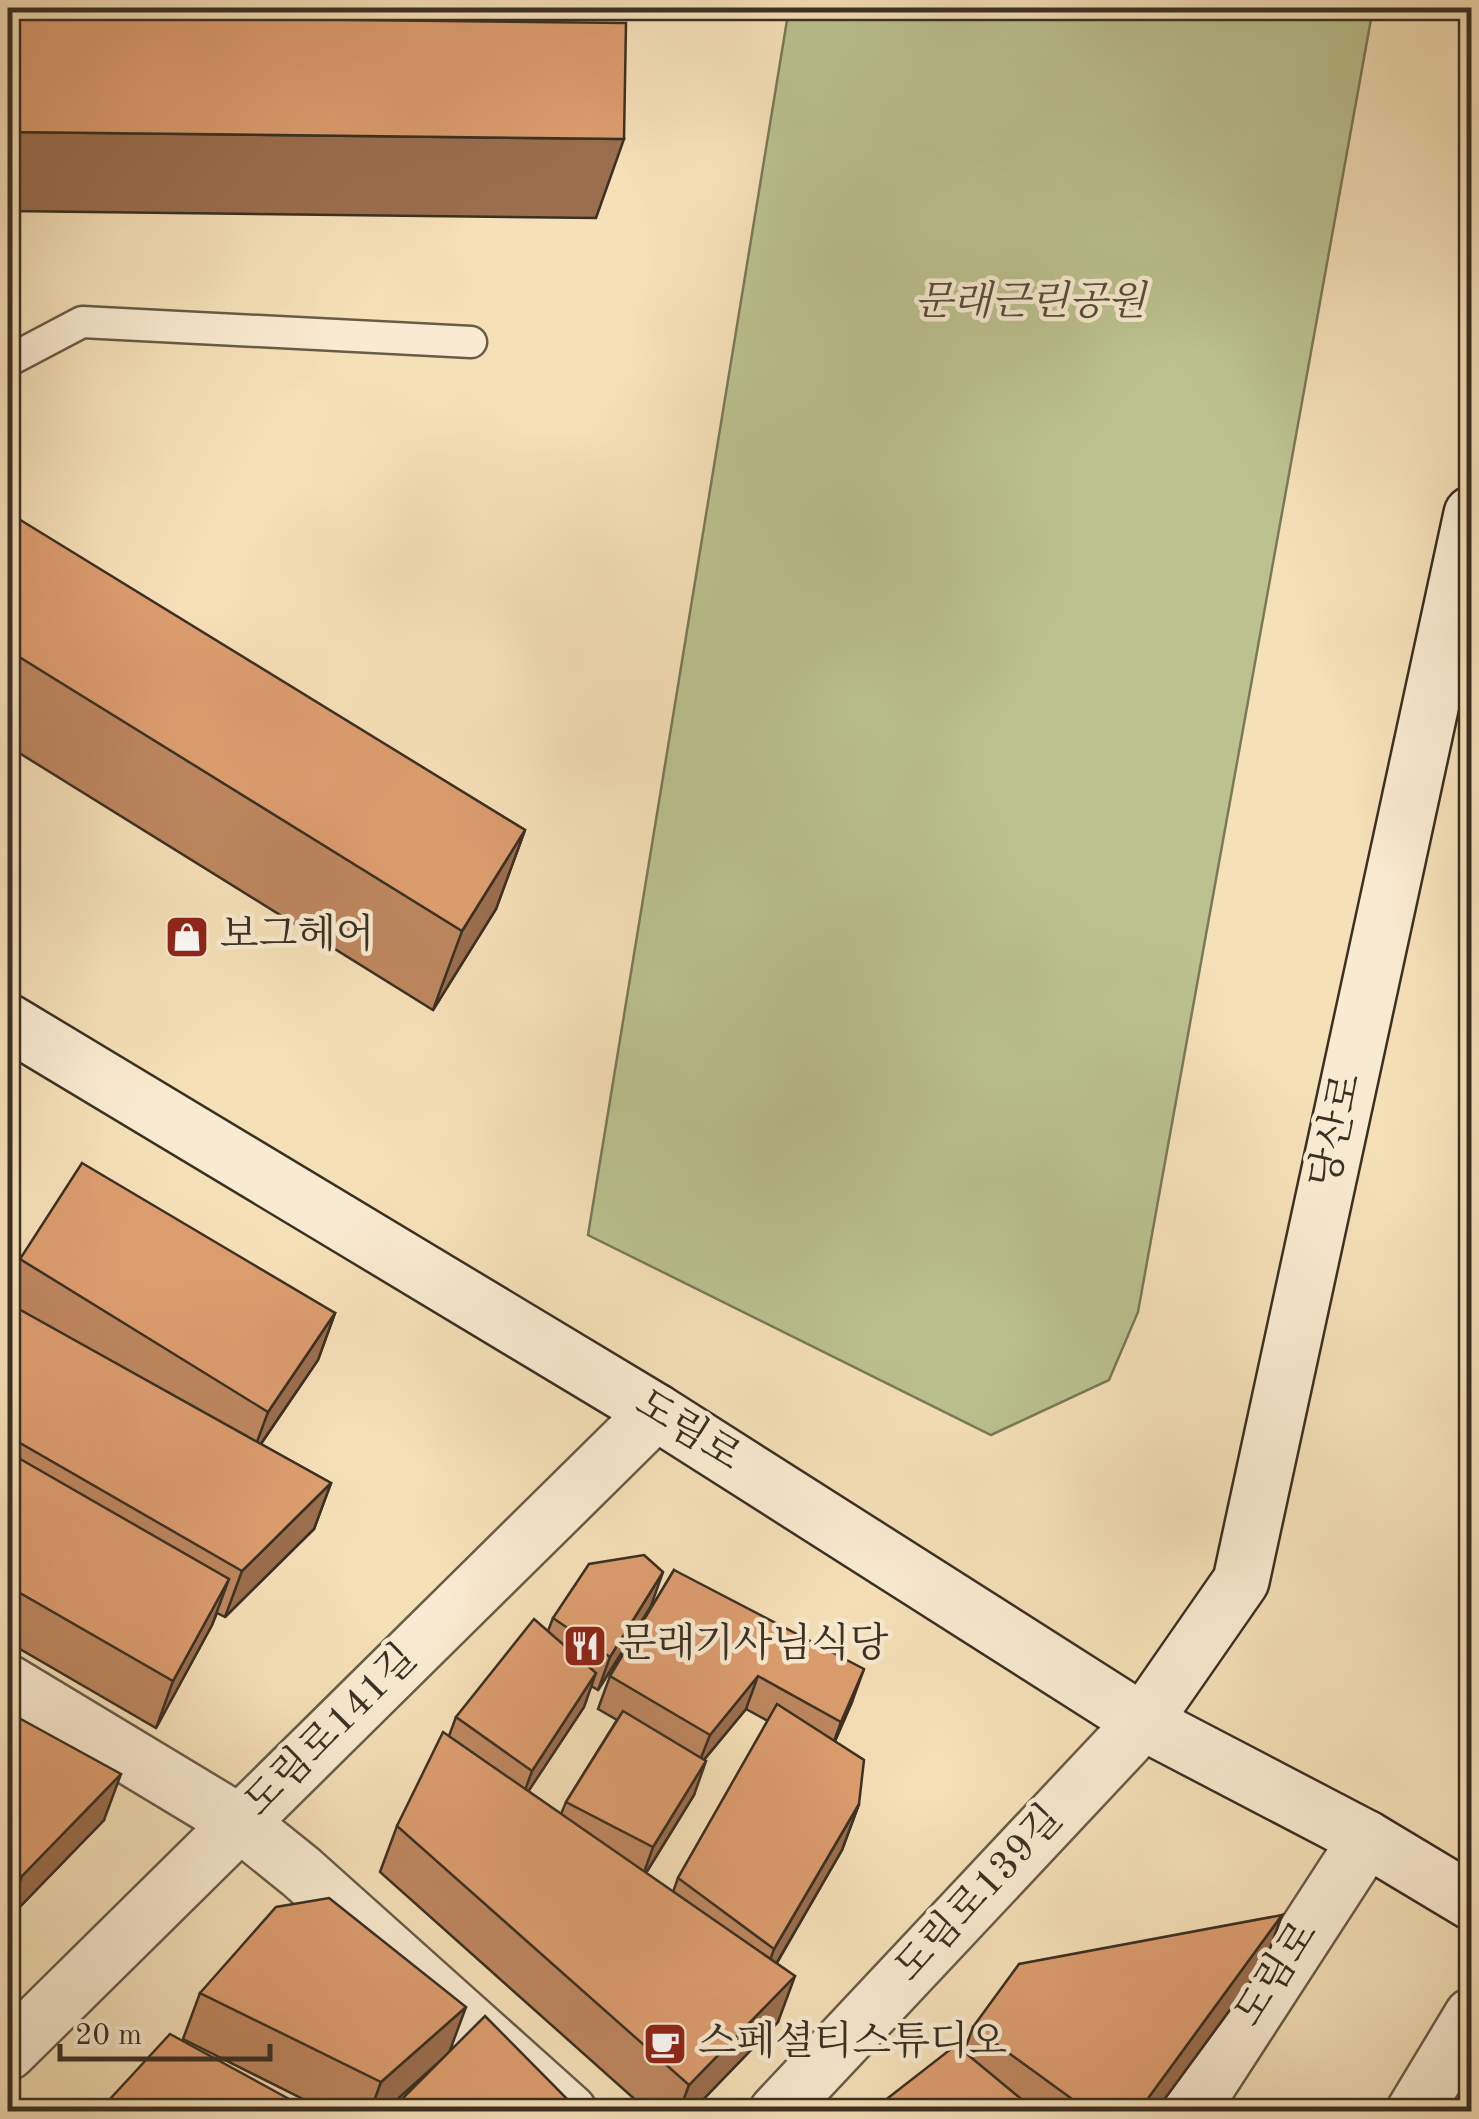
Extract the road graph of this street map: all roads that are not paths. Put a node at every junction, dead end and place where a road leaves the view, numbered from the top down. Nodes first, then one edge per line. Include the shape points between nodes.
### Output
1 (71, 8) edge
2 (8, 9) edge
3 (471, 342) dead end
4 (8, 362) edge
5 (1472, 514) edge
6 (8, 1022) edge
7 (656, 1412) junction
8 (8, 1683) edge
9 (1143, 1722) junction
10 (240, 1822) junction
11 (1367, 1839) junction
12 (1472, 1902) edge
13 (1472, 2016) edge
14 (8, 2052) edge
15 (569, 2112) edge
16 (776, 2112) edge
17 (1190, 2112) edge
18 (1414, 2112) edge

1 - 2 lane
3 - 4 lane via 82,322
5 - 9 main road, 당산로 via 1240,1582
6 - 7 main road, 도림로
7 - 9 main road, 도림로
7 - 10 main road, 도림로141길
8 - 10 main road
9 - 11 main road, 도림로
9 - 16 main road, 도림로139길
10 - 14 main road, 도림로141길
10 - 15 main road
11 - 12 main road, 도림로
11 - 17 main road, 도림로
13 - 18 main road

